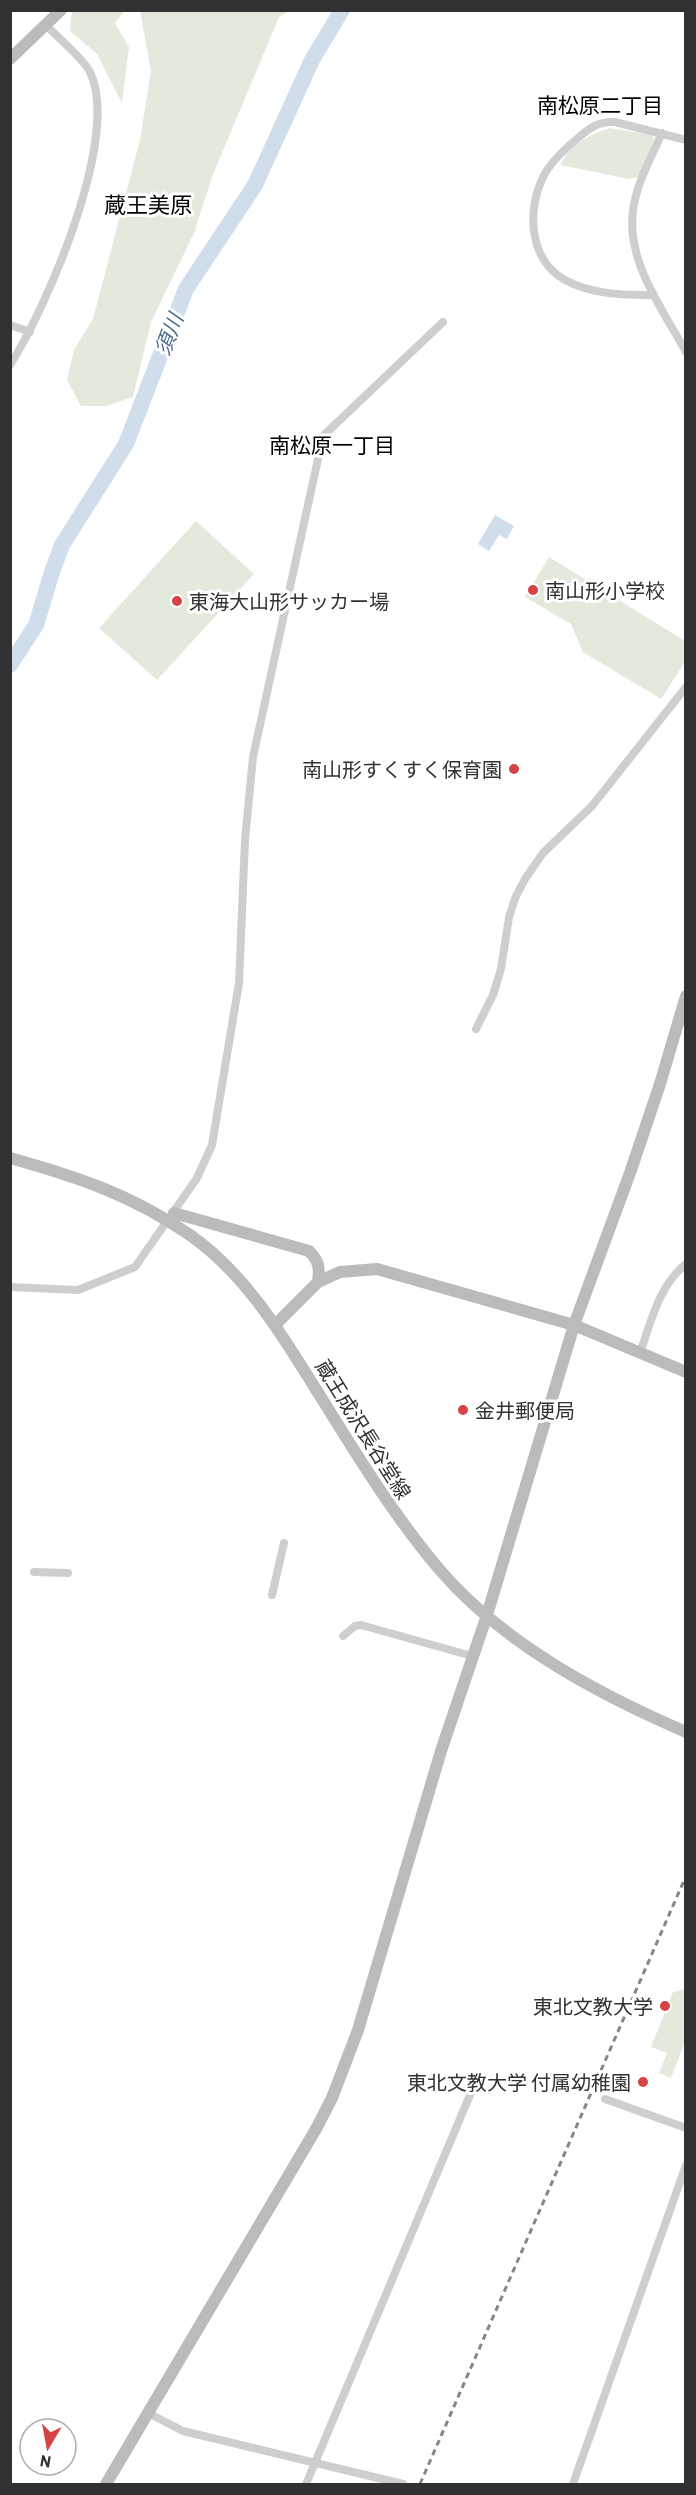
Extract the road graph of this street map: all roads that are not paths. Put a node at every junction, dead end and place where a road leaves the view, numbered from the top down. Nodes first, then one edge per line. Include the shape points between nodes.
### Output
1 (61, 10) edge
2 (46, 25) junction
3 (10, 59) edge
4 (662, 133) junction
5 (686, 140) edge
6 (654, 295) junction
7 (443, 322) dead end
8 (10, 325) edge
9 (30, 332) junction
10 (686, 352) edge
11 (10, 365) edge
12 (686, 687) edge
13 (686, 996) edge
14 (476, 1029) dead end
15 (10, 1158) edge
16 (170, 1217) junction
17 (686, 1264) edge
18 (318, 1281) junction
19 (10, 1287) edge
20 (275, 1325) junction
21 (574, 1325) junction
22 (640, 1353) junction
23 (686, 1372) edge
24 (284, 1543) dead end
25 (34, 1572) dead end
26 (68, 1573) dead end
27 (272, 1595) dead end
28 (487, 1615) junction
29 (343, 1636) dead end
30 (472, 1656) junction
31 (686, 1732) edge
32 (478, 2076) dead end
33 (605, 2099) dead end
34 (686, 2128) edge
35 (686, 2165) edge
36 (148, 2412) junction
37 (315, 2463) junction
38 (106, 2484) edge
39 (306, 2484) edge
40 (403, 2484) edge
41 (573, 2484) edge

1 - 2 street
2 - 3 street
2 - 9 street via 89,70 98,99 93,161 64,255
4 - 5 street
4 - 6 street via 632,213 639,263
4 - 6 street via 615,122 595,125 570,144 547,171 534,209 534,238 552,271 565,280 609,294
6 - 10 street
7 - 16 street via 323,436 253,757 244,851 239,983 212,1145 201,1170
8 - 9 street
9 - 11 street
12 - 14 street via 592,806 543,853 525,879 509,917 493,995
13 - 21 street via 660,1084
15 - 16 street, 蔵王成沢長谷堂線 via 74,1176
16 - 18 street via 309,1251 317,1258
16 - 19 street via 135,1266 90,1287
16 - 20 street, 蔵王成沢長谷堂線 via 227,1267
17 - 22 street via 675,1273 659,1300
18 - 20 street
18 - 21 street via 340,1272 377,1269
20 - 28 street, 蔵王成沢長谷堂線 via 395,1514 441,1571
21 - 22 street
21 - 28 street
22 - 23 street
24 - 27 street
25 - 26 street
28 - 30 street
28 - 31 street, 蔵王成沢長谷堂線 via 581,1682
29 - 30 street via 361,1625
30 - 36 street via 358,2030 332,2098
32 - 37 street
33 - 34 street
35 - 41 street
36 - 37 street via 183,2431
36 - 38 street
37 - 39 street
37 - 40 street

